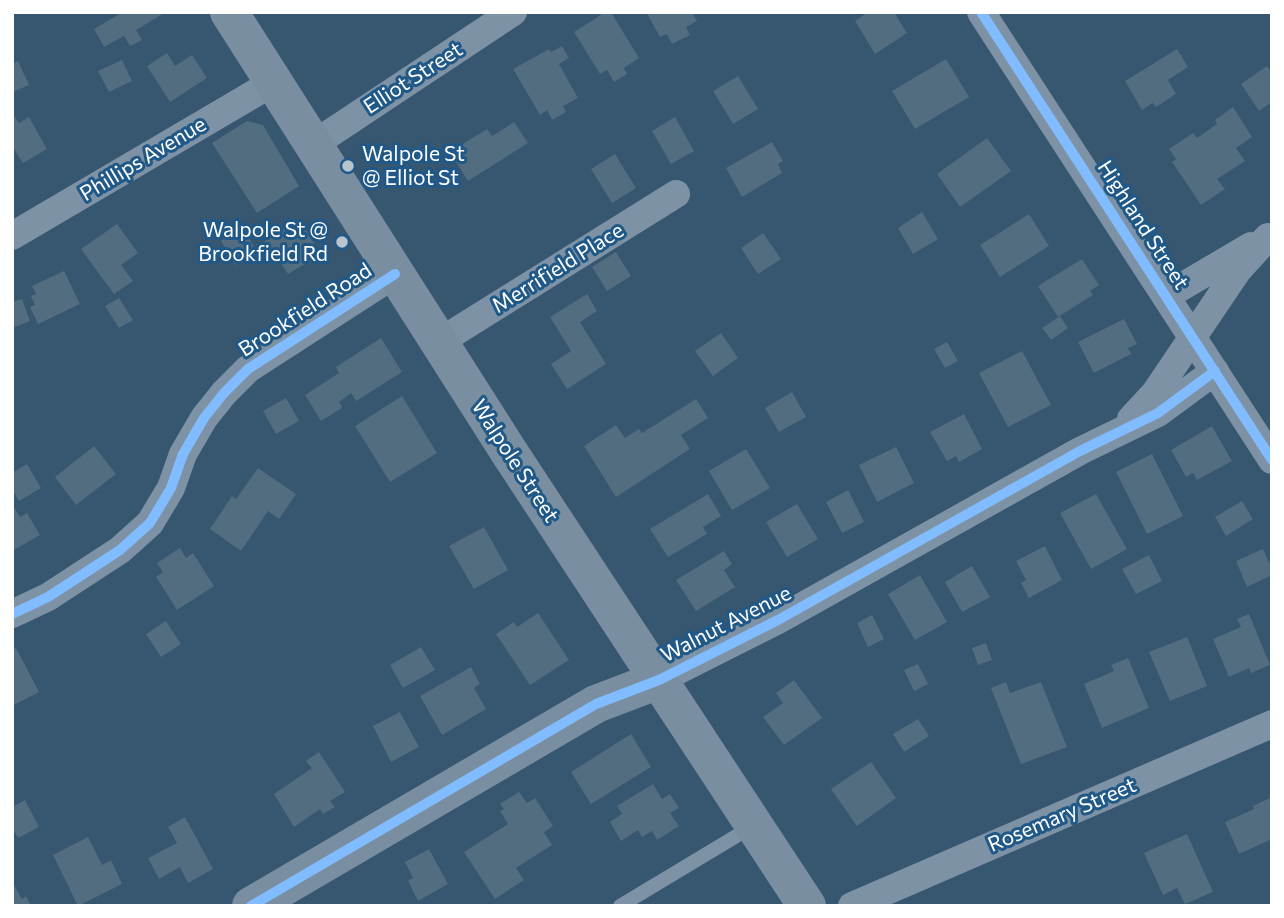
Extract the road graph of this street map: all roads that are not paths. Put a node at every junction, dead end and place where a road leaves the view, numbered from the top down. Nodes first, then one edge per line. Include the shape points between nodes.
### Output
1 (229, 12) edge
2 (513, 12) edge
3 (981, 12) edge
4 (274, 82) junction
5 (313, 144) junction
6 (676, 194) dead end
7 (12, 236) edge
8 (1270, 236) edge
9 (395, 274) junction
10 (1166, 296) junction
11 (1193, 337) junction
12 (439, 342) junction
13 (1215, 371) junction
14 (1120, 430) junction
15 (1272, 460) edge
16 (12, 614) edge
17 (659, 680) junction
18 (1272, 724) edge
19 (754, 825) junction
20 (251, 906) edge
21 (620, 906) edge
22 (807, 906) edge
23 (852, 906) edge

1 - 4 main road, Walpole Street
2 - 5 street, Elliot Street
3 - 10 street, Highland Street
4 - 5 main road, Walpole Street
4 - 7 street, Phillips Avenue
5 - 9 main road, Walpole Street
6 - 12 street, Merrifield Place
8 - 10 street
8 - 11 street, Walnut Avenue via 1238,270
9 - 12 main road, Walpole Street
9 - 16 street, Brookfield Road via 248,369 204,418 150,523 120,550 48,597
10 - 11 street, Highland Street
11 - 13 street, Highland Street
11 - 14 street, Walnut Avenue via 1155,393
12 - 17 main road, Walpole Street
13 - 14 street, Walnut Avenue via 1158,413
13 - 15 street, Highland Street
14 - 17 street, Walnut Avenue via 778,620
17 - 19 main road, Walpole Street
17 - 20 main road, Walnut Avenue via 596,704
18 - 23 street, Rosemary Street
19 - 21 lane
19 - 22 main road, Walpole Street

